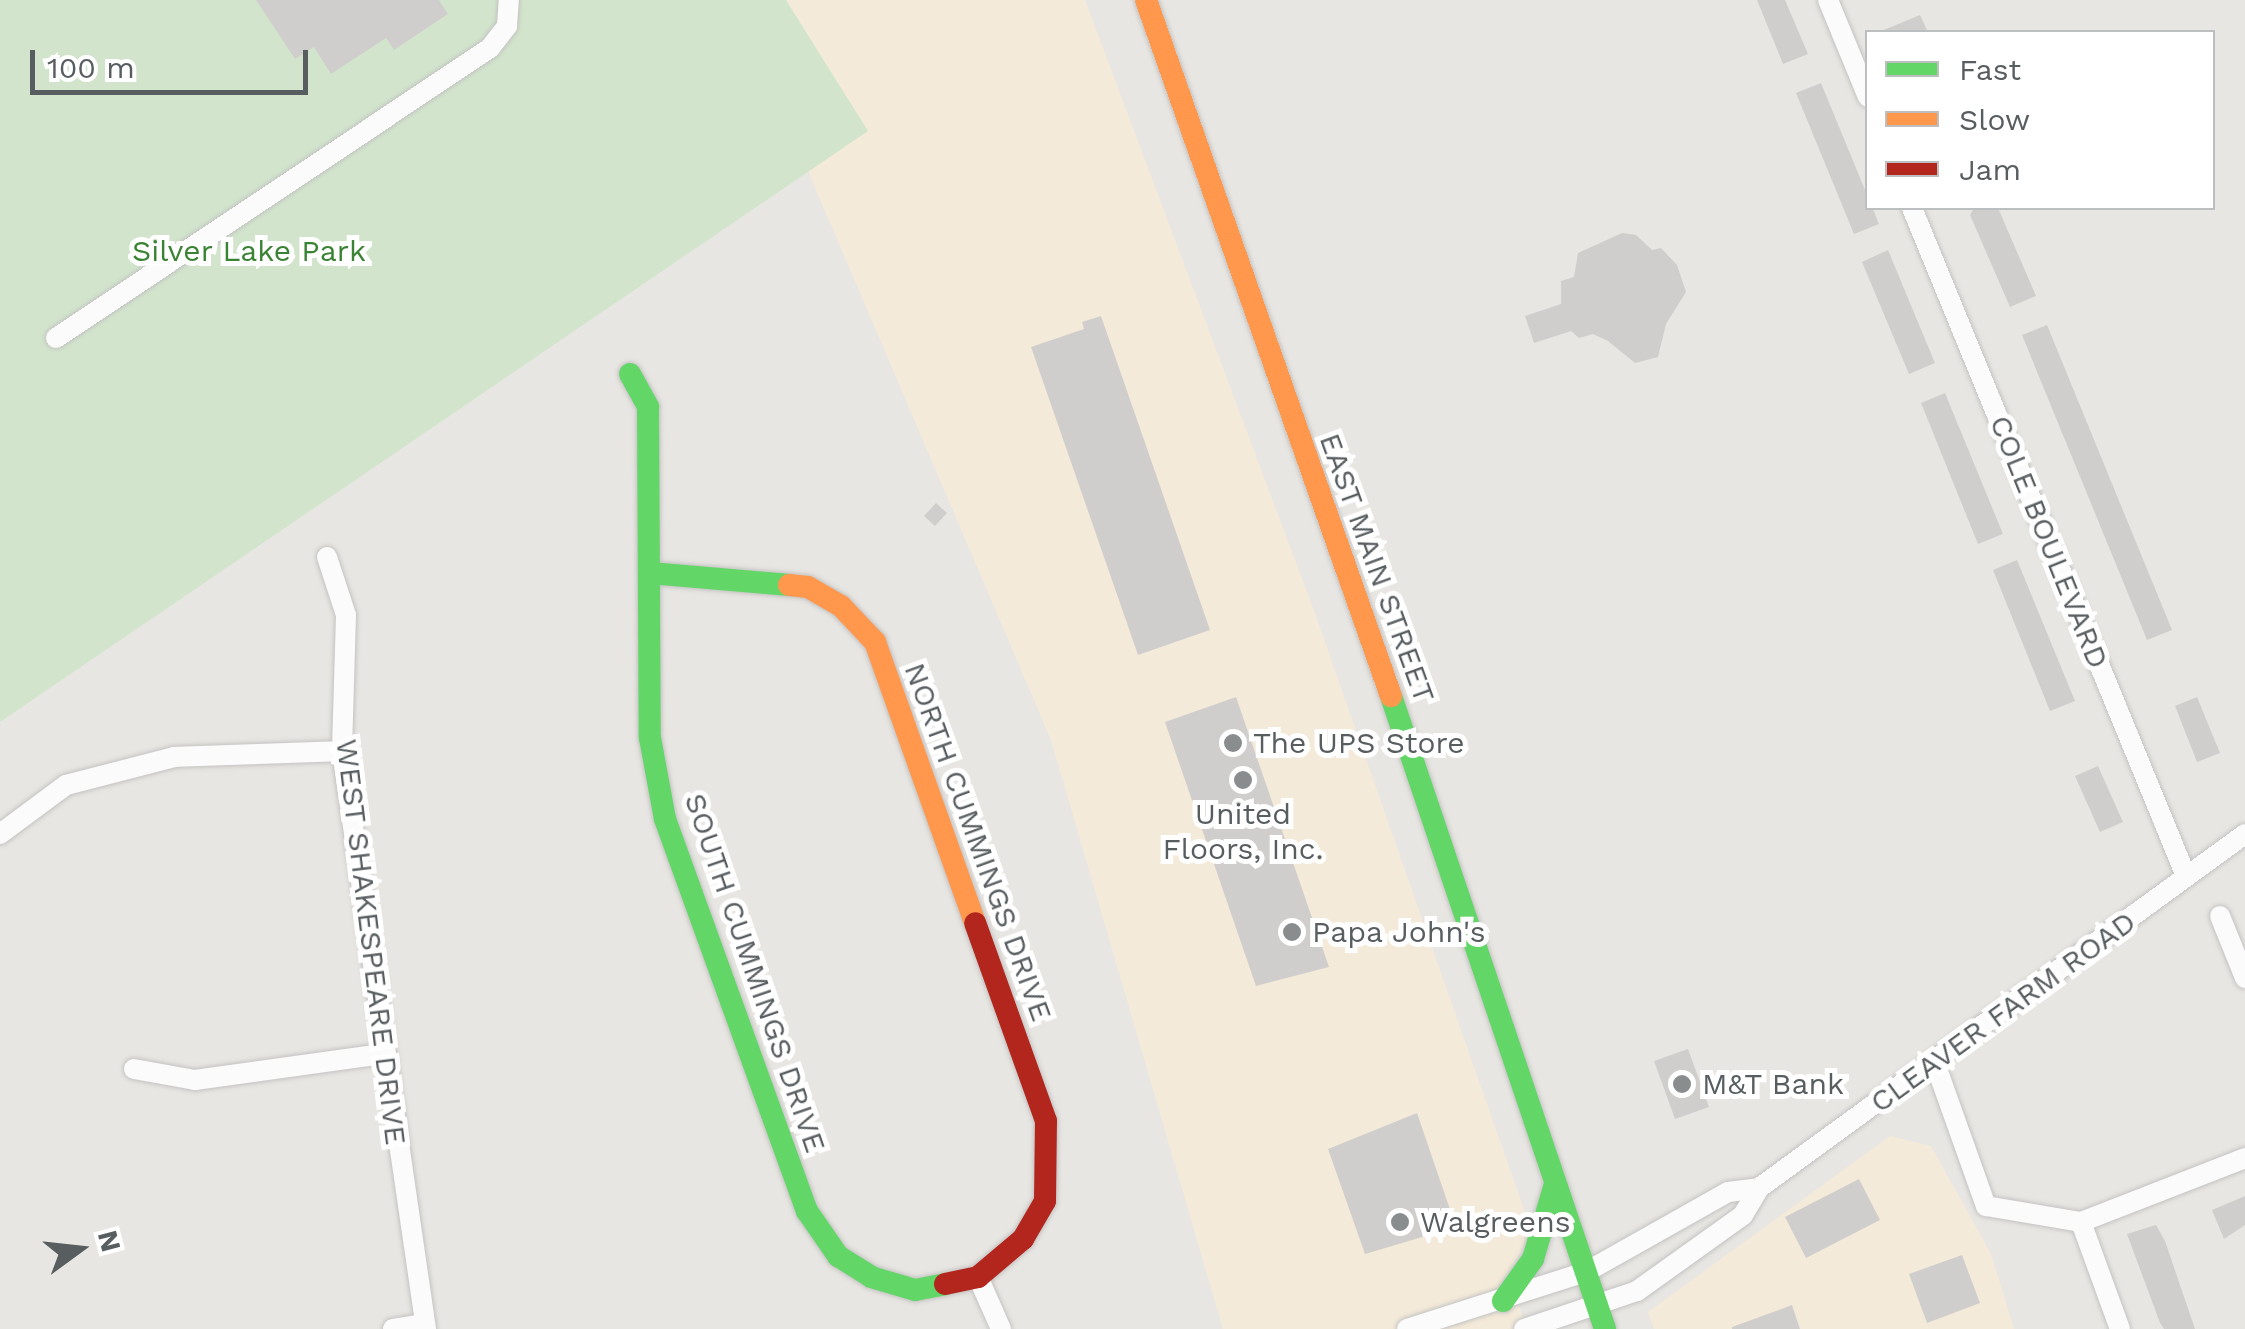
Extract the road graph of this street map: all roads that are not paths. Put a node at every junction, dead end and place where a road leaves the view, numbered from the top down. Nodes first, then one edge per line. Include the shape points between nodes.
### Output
1 (509, 0) edge
2 (1828, 0) edge
3 (1153, 3) edge
4 (1865, 91) edge
5 (1913, 210) edge
6 (56, 338) dead end
7 (630, 374) dead end
8 (327, 557) dead end
9 (650, 573) junction
10 (342, 751) junction
11 (0, 834) edge
12 (2245, 834) edge
13 (2186, 876) junction
14 (2220, 916) dead end
15 (2245, 978) edge
16 (382, 1054) junction
17 (1935, 1062) junction
18 (134, 1069) dead end
19 (2245, 1158) edge
20 (1555, 1184) junction
21 (1758, 1188) junction
22 (2081, 1222) junction
23 (1586, 1272) junction
24 (978, 1277) junction
25 (1503, 1302) junction
26 (1597, 1306) junction
27 (425, 1326) edge
28 (393, 1329) edge
29 (1001, 1329) edge
30 (1408, 1329) edge
31 (1524, 1329) edge
32 (1605, 1329) edge
33 (2120, 1329) edge

1 - 6 street via 507,26 490,48
2 - 4 street
3 - 20 street, EAST MAIN STREET
5 - 13 street, COLE BOULEVARD
7 - 9 street, SOUTH CUMMINGS DRIVE via 648,407
8 - 10 street, WEST SHAKESPEARE DRIVE via 346,615
9 - 24 street, SOUTH CUMMINGS DRIVE via 650,738 664,819 806,1211 838,1256 871,1277 915,1290
9 - 24 street, NORTH CUMMINGS DRIVE via 808,587 840,606 875,642 1046,1122 1045,1202 1023,1239
10 - 11 street via 174,757 66,785
10 - 16 street, WEST SHAKESPEARE DRIVE
12 - 13 street, CLEAVER FARM ROAD
13 - 17 street, CLEAVER FARM ROAD
14 - 15 street
16 - 18 street via 195,1080
16 - 27 street, WEST SHAKESPEARE DRIVE
17 - 21 street, CLEAVER FARM ROAD
17 - 22 street via 1986,1206
19 - 22 street
20 - 23 street, EAST MAIN STREET
20 - 25 street via 1533,1259
21 - 23 street, CLEAVER FARM ROAD via 1728,1192
21 - 26 street, CLEAVER FARM ROAD via 1743,1215 1637,1291
22 - 33 street
23 - 25 street, CLEAVER FARM ROAD
23 - 26 street, EAST MAIN STREET
24 - 29 street
25 - 30 street, CLEAVER FARM ROAD
26 - 31 street, CLEAVER FARM ROAD
26 - 32 street, EAST MAIN STREET
27 - 28 street

